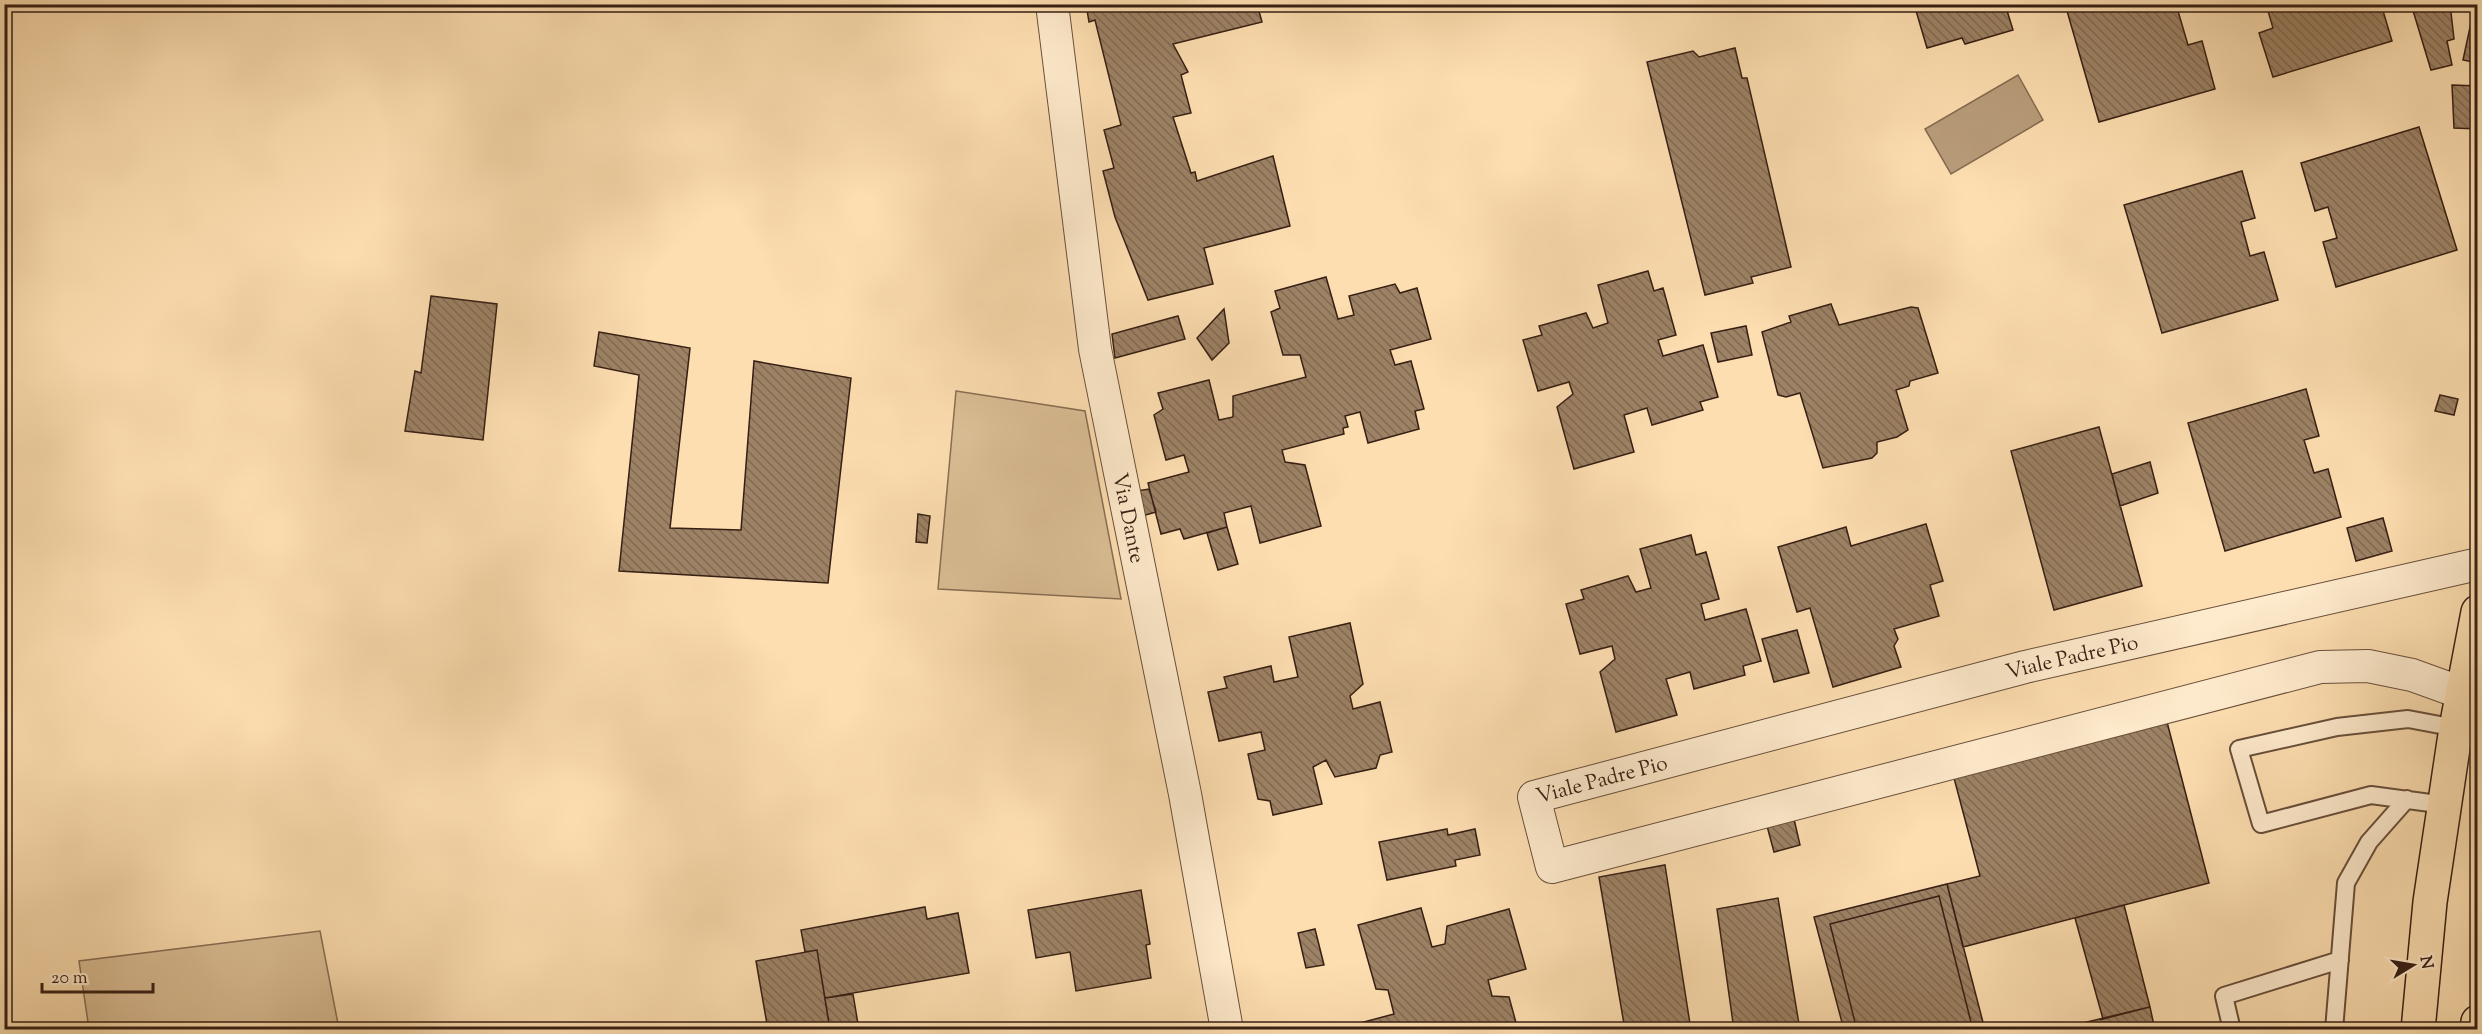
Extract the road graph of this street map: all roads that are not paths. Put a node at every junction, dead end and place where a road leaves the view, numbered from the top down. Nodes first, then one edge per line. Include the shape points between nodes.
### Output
1 (1052, 4) edge
2 (2478, 564) edge
3 (2478, 612) edge
4 (2462, 693) junction
5 (2456, 728) junction
6 (2407, 800) junction
7 (2445, 805) junction
8 (2340, 960) junction
9 (2478, 1022) edge
10 (1227, 1029) edge
11 (2232, 1029) edge
12 (2334, 1029) edge
13 (2418, 1029) edge
14 (2477, 1029) edge

1 - 10 street, Via Dante via 1095,349 1185,794
2 - 4 street, Viale Padre Pio via 2025,667 1534,797 1552,867 2320,668 2368,666 2412,675
3 - 4 main road
4 - 5 main road
5 - 6 lane via 2408,719 2337,727 2239,749 2261,824 2371,795
5 - 7 main road
6 - 7 lane
6 - 8 lane via 2369,842 2346,883
7 - 13 main road via 2430,902
8 - 11 lane via 2224,996
8 - 12 lane
9 - 14 main road

